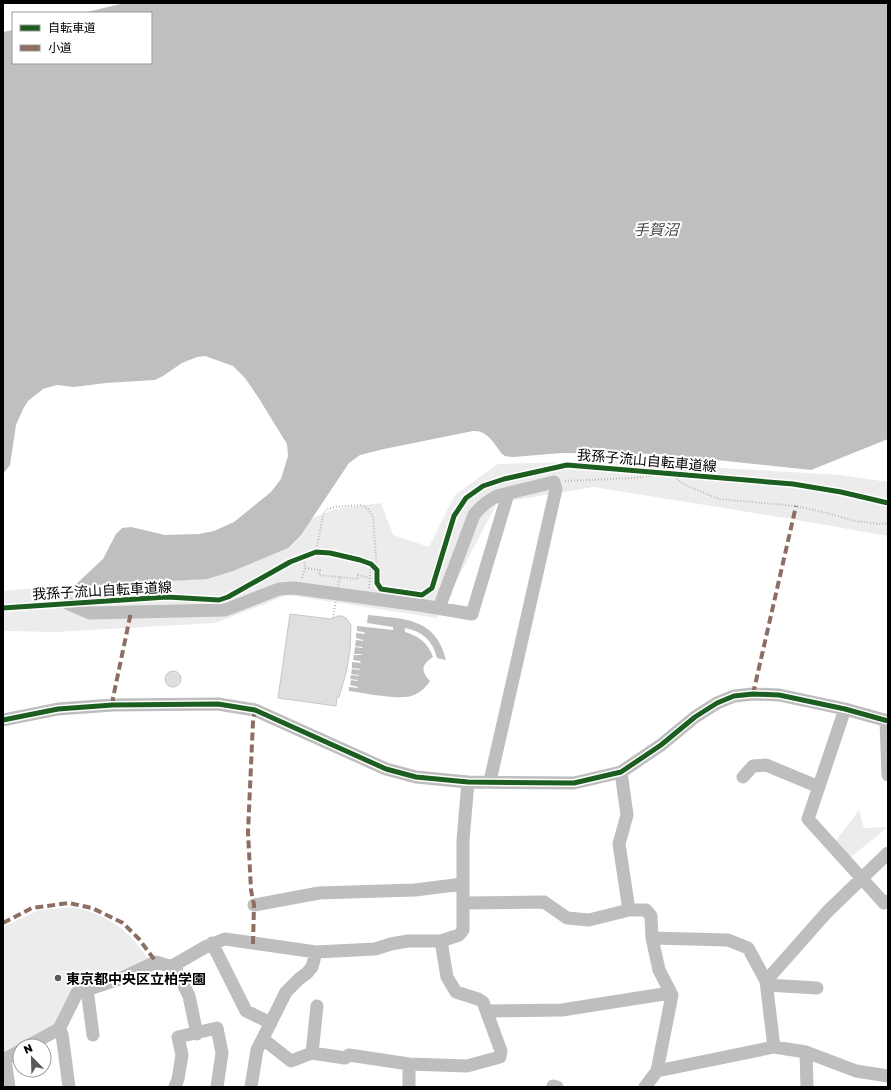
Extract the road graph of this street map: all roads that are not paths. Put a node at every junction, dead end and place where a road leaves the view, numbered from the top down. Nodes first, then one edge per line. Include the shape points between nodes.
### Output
1 (508, 494) junction
2 (69, 604) dead end
3 (439, 608) junction
4 (845, 709) junction
5 (22, 715) junction
6 (3, 720) edge
7 (887, 721) edge
8 (3, 724) edge
9 (621, 772) junction
10 (888, 775) edge
11 (743, 777) dead end
12 (490, 781) junction
13 (468, 782) junction
14 (819, 787) junction
15 (888, 853) edge
16 (862, 879) junction
17 (463, 884) junction
18 (888, 901) edge
19 (464, 903) junction
20 (254, 906) dead end
21 (629, 910) junction
22 (652, 938) junction
23 (441, 941) junction
24 (212, 944) junction
25 (316, 952) junction
26 (174, 965) junction
27 (767, 983) junction
28 (817, 988) dead end
29 (87, 989) junction
30 (670, 992) junction
31 (317, 1006) dead end
32 (486, 1012) junction
33 (271, 1023) junction
34 (59, 1029) junction
35 (197, 1034) junction
36 (93, 1035) dead end
37 (43, 1038) edge
38 (263, 1040) junction
39 (774, 1047) junction
40 (806, 1052) junction
41 (312, 1054) junction
42 (12, 1055) edge
43 (409, 1064) junction
44 (657, 1071) junction
45 (888, 1076) edge
46 (9, 1087) edge
47 (70, 1087) edge
48 (175, 1087) edge
49 (217, 1087) edge
50 (251, 1087) edge
51 (409, 1087) edge
52 (645, 1087) edge
53 (807, 1087) edge

1 - 3 street via 489,500 474,516
1 - 3 street via 472,614
1 - 12 street via 554,482 556,489
2 - 3 street via 90,613 225,610 279,589 294,588
4 - 7 street
4 - 9 street via 779,695 734,696 716,702
4 - 14 street
5 - 6 street
5 - 8 street
5 - 13 street via 113,704 218,704 256,710 386,769 416,777
7 - 10 street
9 - 12 street via 574,783
9 - 21 street via 628,815 620,844
11 - 14 street via 753,766 766,765
12 - 13 street
13 - 17 street via 463,840
14 - 16 street via 808,819
15 - 16 street
16 - 18 street via 884,903
16 - 27 street via 826,912
17 - 19 street
17 - 20 street via 415,890 319,893
19 - 21 street via 544,902 567,918 589,920
19 - 23 street via 463,930 459,935
21 - 22 street via 646,910 651,916
22 - 27 street via 728,940 748,948
22 - 30 street via 659,970
23 - 25 street via 408,941 375,949
23 - 32 street via 447,977 456,992 478,998 483,1002
24 - 25 street via 225,939
24 - 26 street
24 - 33 street via 246,1011
25 - 33 street via 312,967 286,992
26 - 29 street via 156,962 122,978
26 - 35 street via 189,996
27 - 28 street
27 - 39 street
29 - 34 street via 77,993
29 - 36 street
30 - 32 street via 562,1010
30 - 44 street via 672,995
31 - 41 street
32 - 43 street via 501,1051 500,1057 467,1066
33 - 38 street
34 - 37 street
34 - 47 street via 62,1034
35 - 48 street via 178,1037 182,1056
35 - 49 street via 217,1028 222,1053
38 - 41 street via 291,1061
38 - 50 street via 257,1050
39 - 40 street
39 - 44 street
40 - 45 street via 856,1072
40 - 53 street
41 - 43 street via 345,1058 350,1054
42 - 46 street via 5,1059
43 - 51 street
44 - 52 street

